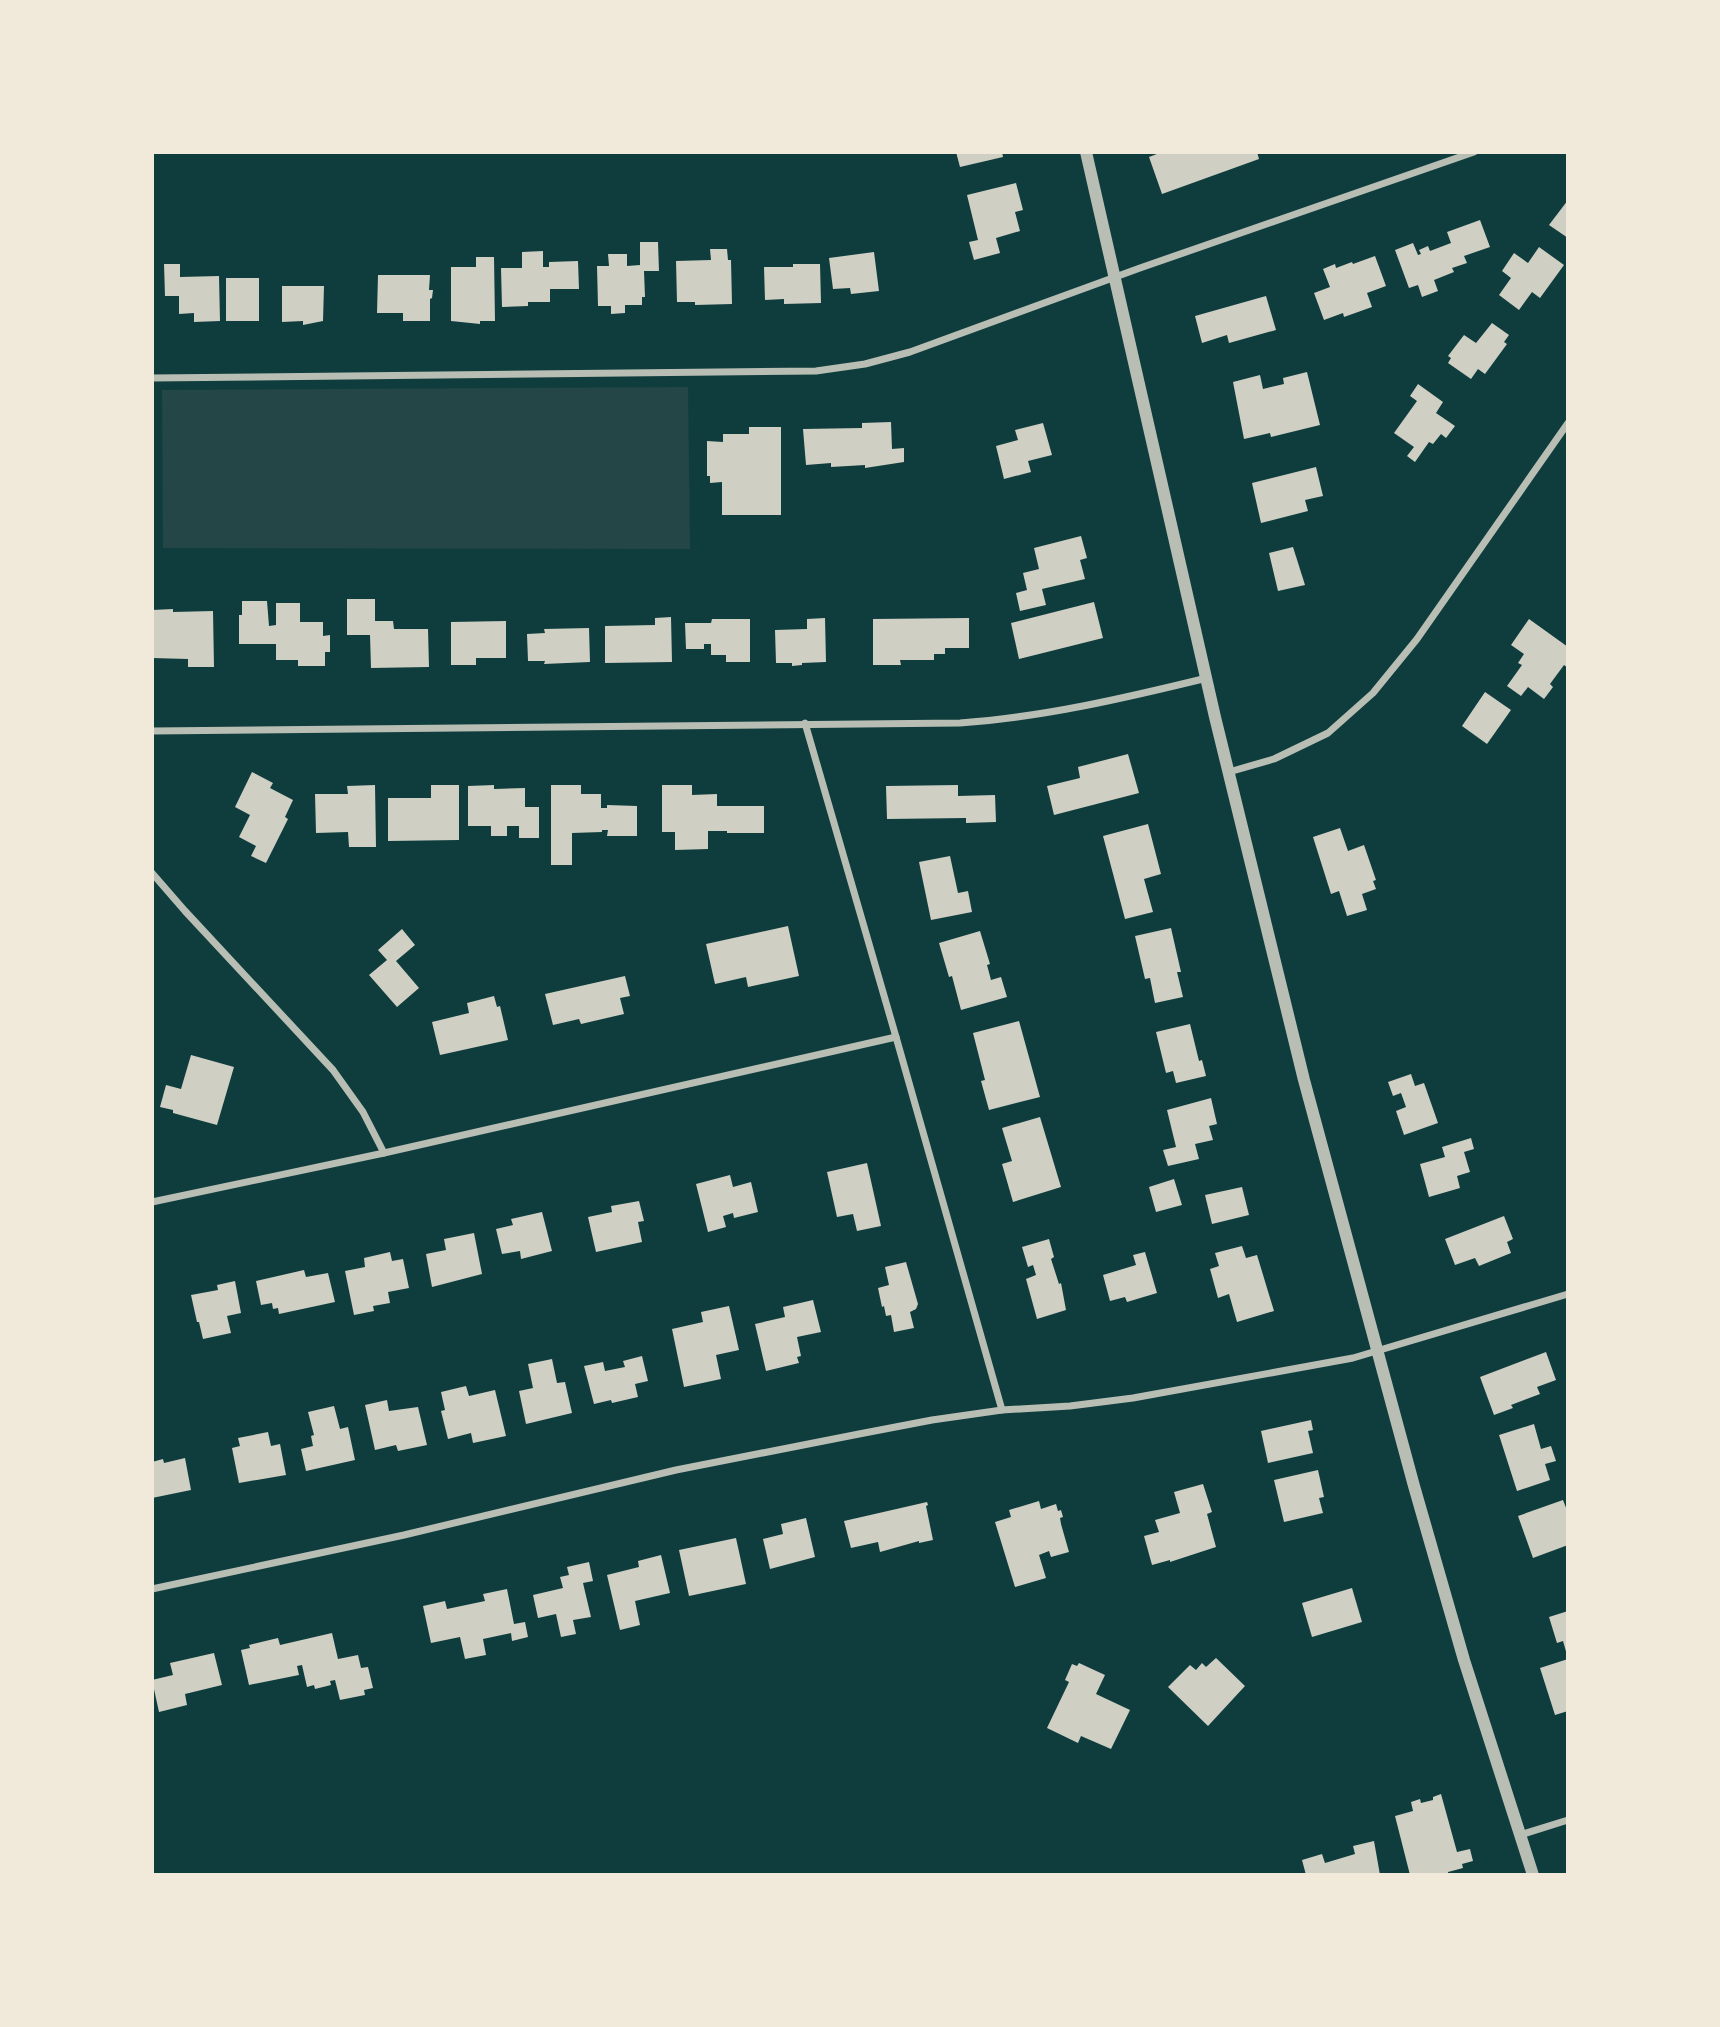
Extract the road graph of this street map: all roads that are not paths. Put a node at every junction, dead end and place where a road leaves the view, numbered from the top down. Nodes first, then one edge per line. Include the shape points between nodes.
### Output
1 (1086, 152) edge
2 (1474, 152) edge
3 (1116, 277) junction
4 (152, 378) edge
5 (1568, 423) edge
6 (1207, 678) junction
7 (805, 723) junction
8 (152, 731) edge
9 (1229, 772) junction
10 (152, 873) edge
11 (896, 1037) junction
12 (384, 1153) junction
13 (152, 1202) edge
14 (1568, 1294) edge
15 (1379, 1351) junction
16 (1002, 1410) junction
17 (152, 1589) edge
18 (1568, 1820) edge
19 (1520, 1835) junction
20 (1533, 1875) edge

1 - 3 street
2 - 3 street
3 - 4 street via 910,352 816,371
3 - 6 street
5 - 9 street via 1417,639 1373,693 1328,733 1274,759
6 - 7 street via 1013,719
6 - 9 street
7 - 8 street
7 - 11 street
9 - 15 street via 1304,1080
10 - 12 street via 333,1070 363,1112
11 - 12 street
11 - 16 street
12 - 13 street
14 - 15 street
15 - 16 street via 1133,1398
15 - 19 street via 1464,1660
16 - 17 street via 676,1470
18 - 19 street
19 - 20 street

